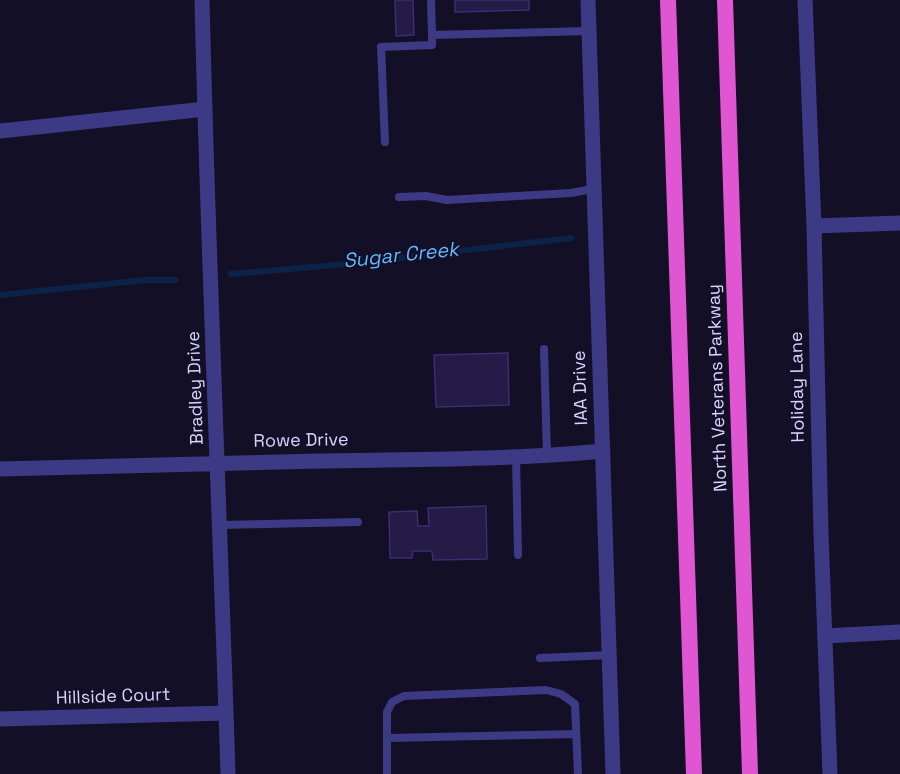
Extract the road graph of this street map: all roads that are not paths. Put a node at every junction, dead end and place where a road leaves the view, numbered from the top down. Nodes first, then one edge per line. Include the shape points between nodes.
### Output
1 (202, 0) edge
2 (431, 0) edge
3 (588, 0) edge
4 (668, 0) edge
5 (724, 0) edge
6 (805, 0) edge
7 (589, 31) junction
8 (432, 35) junction
9 (205, 109) junction
10 (0, 131) edge
11 (386, 142) dead end
12 (593, 189) junction
13 (399, 197) dead end
14 (900, 222) edge
15 (814, 226) junction
16 (544, 349) dead end
17 (603, 451) junction
18 (547, 456) junction
19 (516, 457) junction
20 (218, 463) junction
21 (0, 470) edge
22 (358, 522) dead end
23 (220, 525) junction
24 (518, 555) dead end
25 (900, 632) edge
26 (825, 636) junction
27 (610, 655) junction
28 (540, 658) dead end
29 (226, 713) junction
30 (0, 719) edge
31 (576, 734) junction
32 (387, 738) junction
33 (228, 774) edge
34 (387, 774) edge
35 (578, 774) edge
36 (613, 774) edge
37 (694, 774) edge
38 (750, 774) edge
39 (830, 774) edge

1 - 9 street, Bradley Drive
2 - 8 lane
3 - 7 street, IAA Drive
4 - 37 highway, North Veterans Parkway
5 - 38 highway, North Veterans Parkway
6 - 15 street, Holiday Lane
7 - 8 lane
7 - 12 street, IAA Drive
8 - 11 lane via 432,45 381,47
9 - 10 street
9 - 20 street, Bradley Drive
12 - 13 lane via 447,200
12 - 17 street, IAA Drive
14 - 15 street
15 - 26 street, Holiday Lane
16 - 18 lane
17 - 18 street, Rowe Drive
17 - 27 street, IAA Drive
18 - 19 street, Rowe Drive
19 - 20 street, Rowe Drive
19 - 24 lane
20 - 21 street, Rowe Drive
20 - 23 street, Bradley Drive
22 - 23 lane
23 - 29 street, Bradley Drive
25 - 26 street
26 - 39 street, Holiday Lane
27 - 28 lane
27 - 36 street, IAA Drive
29 - 30 street, Hillside Court
29 - 33 street, Bradley Drive
31 - 32 lane
31 - 32 lane via 575,704 546,690 404,696 392,702 387,712
31 - 35 lane
32 - 34 lane

